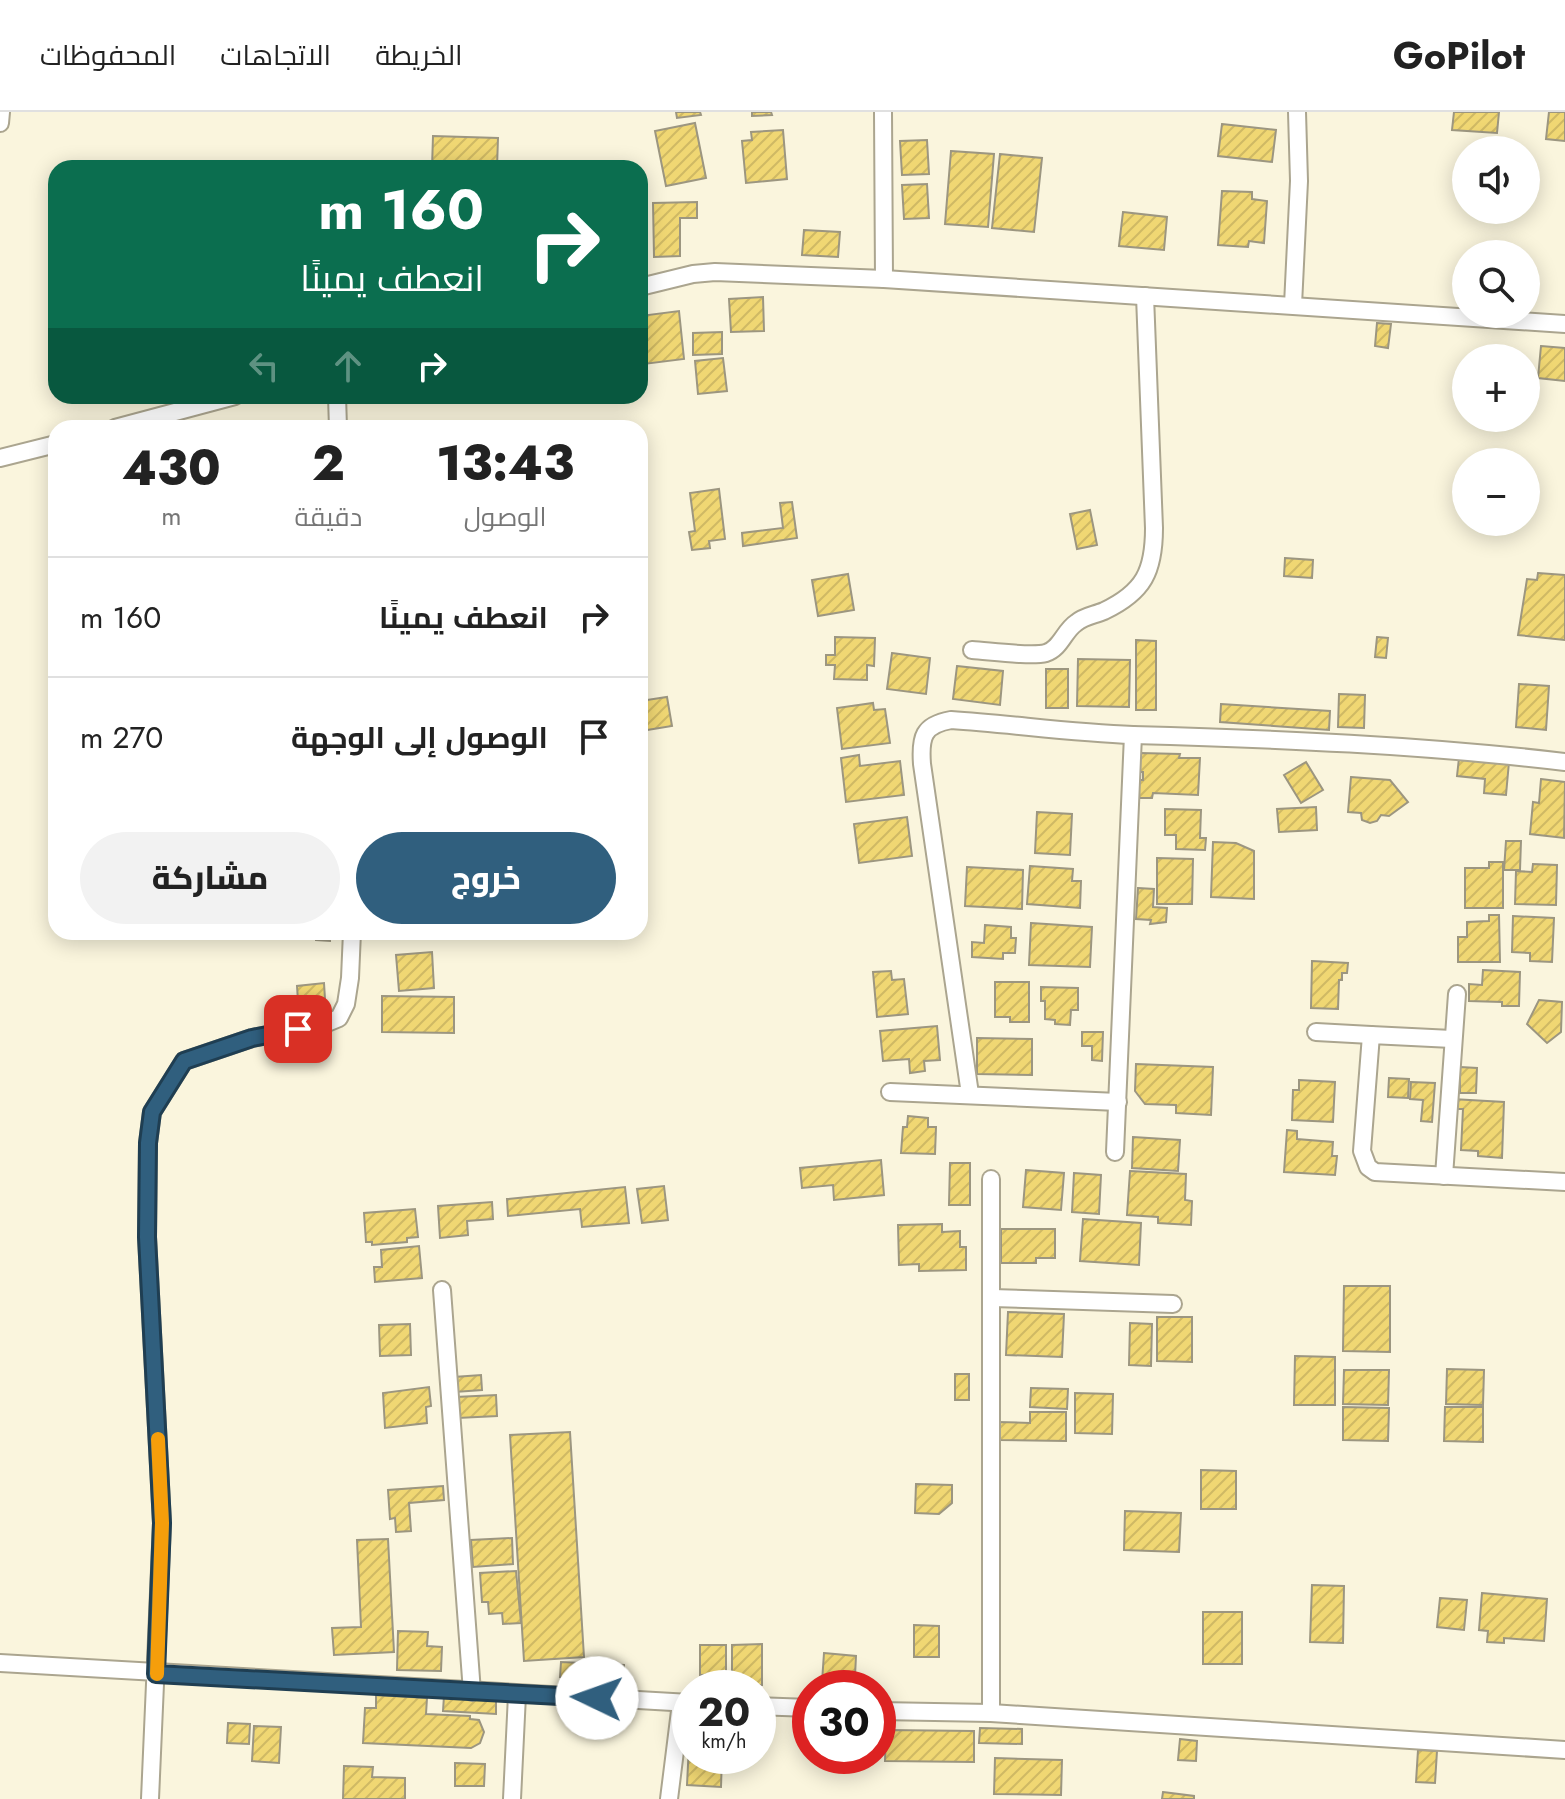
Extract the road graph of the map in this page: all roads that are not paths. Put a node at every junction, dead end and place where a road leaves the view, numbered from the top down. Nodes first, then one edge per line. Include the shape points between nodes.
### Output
1 (1, 112) edge
2 (883, 112) edge
3 (1297, 112) edge
4 (0, 123) edge
5 (884, 279) junction
6 (648, 285) edge
7 (1145, 296) junction
8 (1293, 305) junction
9 (1565, 324) edge
10 (205, 404) edge
11 (145, 420) edge
12 (48, 446) edge
13 (0, 458) edge
14 (972, 650) dead end
15 (1133, 735) junction
16 (1565, 762) edge
17 (352, 940) edge
18 (1457, 994) dead end
19 (1316, 1032) dead end
20 (1371, 1035) junction
21 (1452, 1039) junction
22 (890, 1092) dead end
23 (970, 1094) junction
24 (1118, 1102) junction
25 (1115, 1152) dead end
26 (1444, 1176) junction
27 (991, 1179) dead end
28 (1565, 1182) edge
29 (442, 1290) dead end
30 (992, 1298) junction
31 (1173, 1304) dead end
32 (0, 1663) edge
33 (156, 1674) junction
34 (472, 1692) junction
35 (517, 1695) junction
36 (672, 1702) edge
37 (896, 1711) edge
38 (991, 1713) junction
39 (1565, 1750) edge
40 (673, 1774) edge
41 (150, 1799) edge
42 (512, 1799) edge
43 (669, 1799) edge

1 - 4 street
2 - 5 street
3 - 8 street
5 - 6 street via 715,272
5 - 7 street
7 - 8 street
7 - 14 street via 1151,569 1124,602 1080,619 1044,653
8 - 9 street
10 - 11 street
12 - 13 street
15 - 16 street via 1312,740
15 - 23 street via 951,720 928,729 923,738 922,764
15 - 24 street
17 - 33 street via 346,1004 339,1018 184,1061 152,1112 147,1237 162,1523
18 - 21 street
19 - 20 street
20 - 21 street
20 - 26 street via 1363,1160 1375,1172
21 - 26 street
22 - 23 street
23 - 24 street
24 - 25 street
26 - 28 street
27 - 30 street
29 - 34 street
30 - 31 street
30 - 38 street
32 - 33 street
33 - 34 street
33 - 41 street
34 - 35 street
35 - 36 street
35 - 42 street
37 - 38 street
38 - 39 street
40 - 43 street

